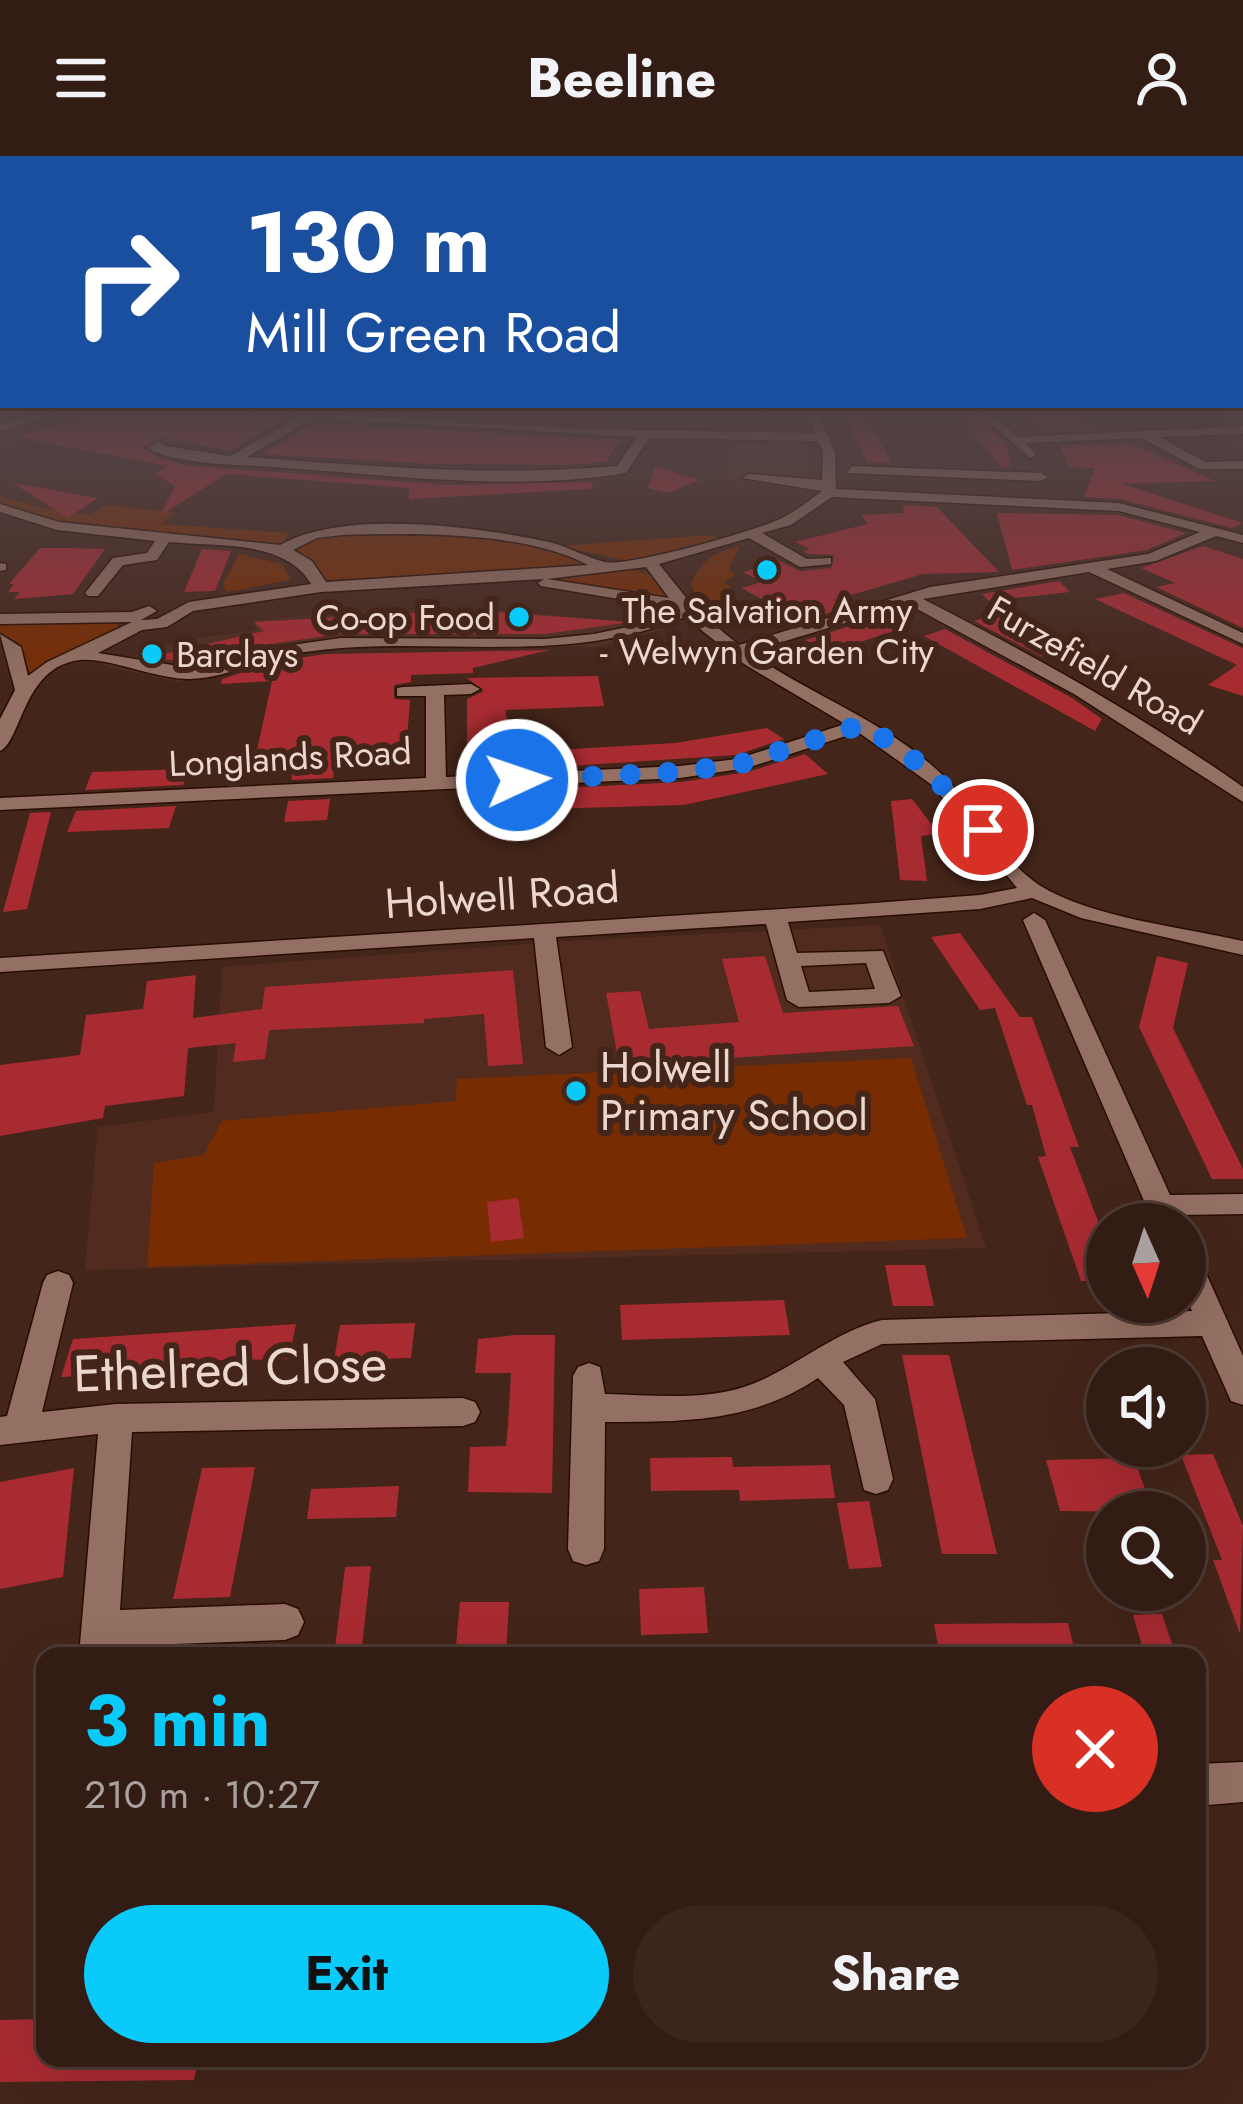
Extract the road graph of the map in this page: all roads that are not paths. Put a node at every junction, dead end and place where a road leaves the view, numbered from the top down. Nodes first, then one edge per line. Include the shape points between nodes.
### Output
1 (816, 504) edge
2 (1074, 504) edge
3 (0, 508) edge
4 (807, 531) dead end
5 (1216, 531) junction
6 (759, 537) junction
7 (164, 538) junction
8 (1243, 538) edge
9 (283, 550) junction
10 (152, 557) junction
11 (826, 561) dead end
12 (650, 562) junction
13 (604, 567) junction
14 (1094, 569) junction
15 (506, 577) junction
16 (145, 579) dead end
17 (321, 587) junction
18 (93, 593) dead end
19 (909, 598) junction
20 (686, 608) junction
21 (0, 619) edge
22 (136, 621) junction
23 (1243, 639) edge
24 (0, 640) edge
25 (740, 650) junction
26 (76, 654) junction
27 (13, 676) edge
28 (471, 689) dead end
29 (435, 691) junction
30 (403, 692) dead end
31 (864, 724) junction
32 (0, 745) edge
33 (436, 784) junction
34 (1243, 796) edge
35 (0, 804) edge
36 (1010, 887) junction
37 (1043, 907) junction
38 (862, 911) junction
39 (776, 916) junction
40 (544, 931) junction
41 (1243, 947) edge
42 (875, 956) junction
43 (788, 960) junction
44 (0, 965) edge
45 (560, 1047) dead end
46 (1161, 1203) edge
47 (1243, 1204) edge
48 (1206, 1209) edge
49 (58, 1283) dead end
50 (1206, 1306) edge
51 (1213, 1322) junction
52 (822, 1361) junction
53 (1243, 1392) edge
54 (463, 1412) dead end
55 (116, 1418) junction
56 (11, 1430) edge
57 (876, 1479) dead end
58 (586, 1549) dead end
59 (285, 1622) dead end
60 (99, 1642) edge
61 (1243, 1782) edge
62 (1206, 1784) edge

1 - 6 street
2 - 5 street via 1137,509
3 - 7 street via 57,526
4 - 6 street
5 - 8 street
5 - 14 street via 1151,558
6 - 11 street via 805,564
6 - 12 street
7 - 9 street
7 - 10 street
9 - 13 street via 318,534 412,533 527,543
9 - 17 street via 308,564
10 - 16 street
10 - 18 street via 118,561
12 - 13 street
12 - 20 street
13 - 15 street
14 - 19 street
14 - 23 street
15 - 17 street
15 - 20 street
17 - 22 street via 170,614 166,622
19 - 25 street
19 - 34 street, Furzefield Road via 1094,694
20 - 25 street
20 - 26 street via 651,630 594,644 348,643 188,674
21 - 22 street
22 - 26 street
24 - 27 street via 13,646
25 - 31 street
26 - 27 street
27 - 32 street
28 - 29 street
29 - 30 street
29 - 33 street
31 - 33 street, Longlands Road via 740,764
31 - 36 street via 928,770 983,830
33 - 35 street, Longlands Road
36 - 37 street via 1005,908
36 - 38 street, Holwell Road via 980,902
37 - 41 street
37 - 46 street
38 - 39 street, Holwell Road
38 - 42 street
39 - 40 street, Holwell Road
39 - 43 street
40 - 44 street, Holwell Road
40 - 45 street
42 - 43 street
42 - 43 street via 889,996 799,1000
47 - 48 street
49 - 56 street
50 - 51 street
51 - 52 street via 882,1332 848,1339
51 - 53 street
52 - 57 street via 859,1399
52 - 58 street via 739,1403 588,1392
54 - 55 street, Ethelred Close
55 - 56 street, Ethelred Close
55 - 60 street
59 - 60 street
61 - 62 street

